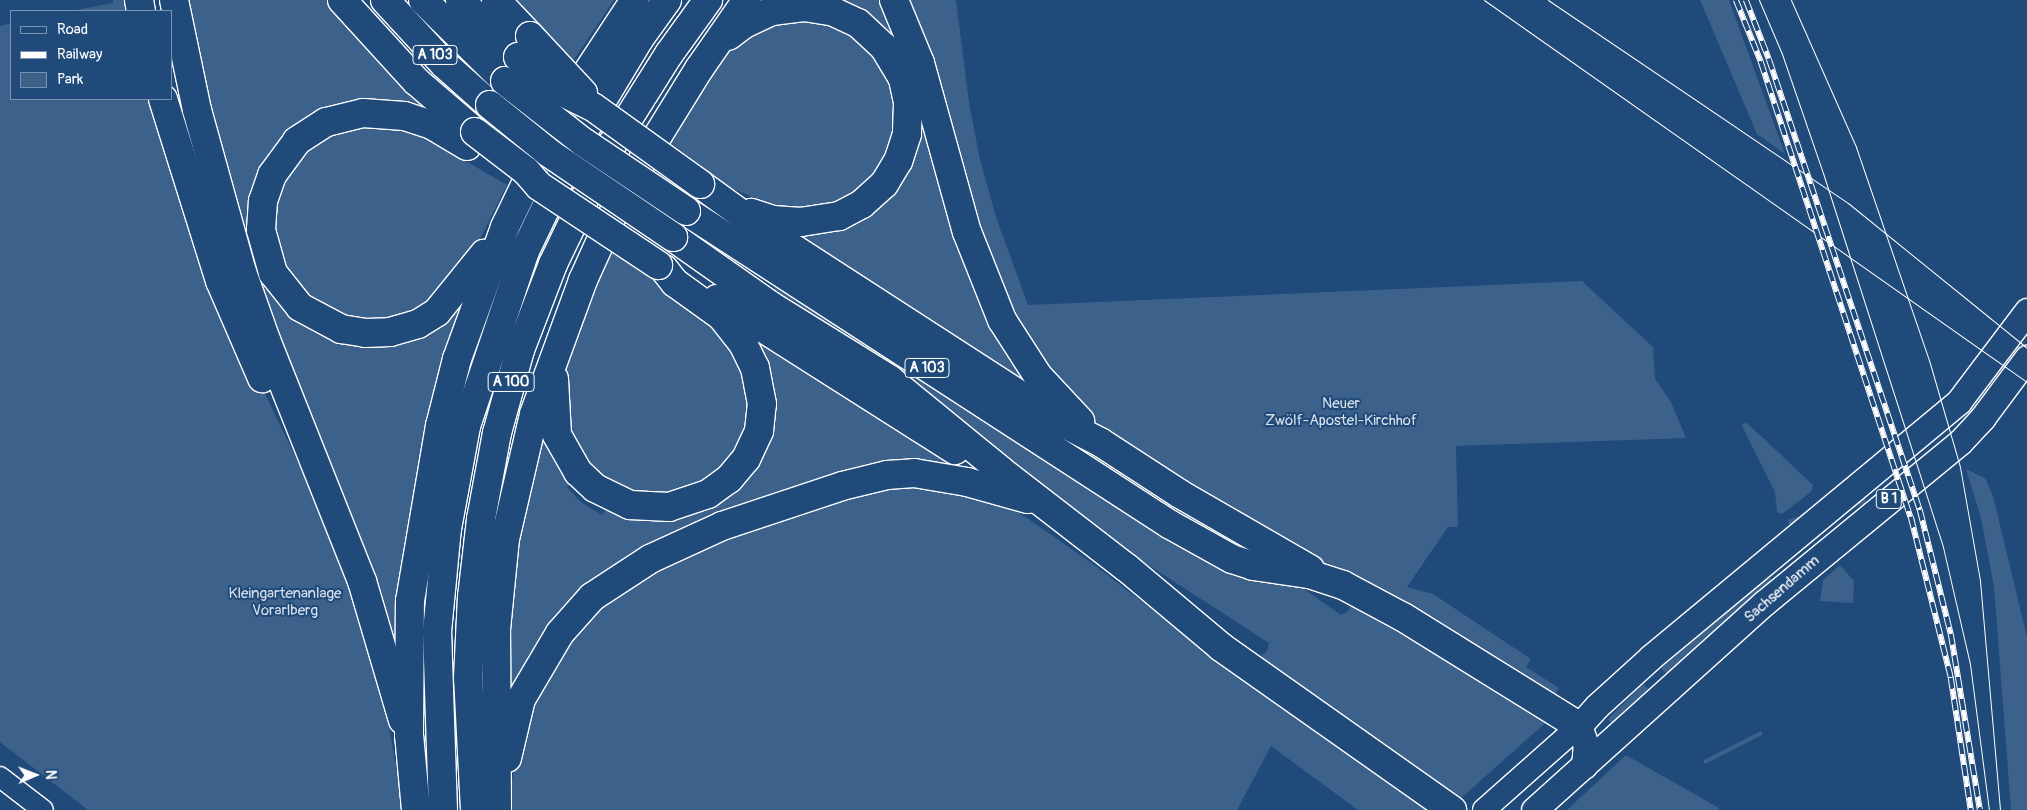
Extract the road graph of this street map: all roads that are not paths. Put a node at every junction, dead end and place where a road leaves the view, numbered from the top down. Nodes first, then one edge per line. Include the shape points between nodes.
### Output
1 (174, 0) edge
2 (342, 0) edge
3 (385, 0) edge
4 (422, 0) edge
5 (460, 0) edge
6 (635, 0) edge
7 (667, 0) edge
8 (708, 0) edge
9 (746, 0) edge
10 (894, 0) edge
11 (512, 22) edge
12 (699, 69) junction
13 (163, 100) edge
14 (471, 139) junction
15 (729, 203) junction
16 (505, 227) junction
17 (661, 267) junction
18 (2027, 312) edge
19 (558, 350) junction
20 (2027, 358) edge
21 (1100, 442) junction
22 (1000, 470) junction
23 (1042, 503) junction
24 (336, 521) junction
25 (1778, 552) junction
26 (1329, 579) junction
27 (1792, 579) junction
28 (1642, 666) junction
29 (1666, 692) junction
30 (409, 735) junction
31 (1583, 744) junction
32 (0, 777) edge
33 (490, 807) edge
34 (43, 810) edge
35 (416, 810) edge
36 (443, 810) edge
37 (1452, 810) edge
38 (1484, 810) edge
39 (1534, 810) edge

1 - 24 highway via 199,118 242,272
2 - 14 highway
3 - 22 highway, A 103, bridge via 444,64 549,152 771,306 888,379
4 - 26 highway, A 103, bridge via 504,81 583,142 686,212 1184,532 1243,563
5 - 11 highway
6 - 16 highway via 558,117
7 - 36 highway, A 100 via 639,39 579,139 525,251 466,426 447,529 437,632
8 - 33 highway, A 100 via 669,54 606,154 553,264 518,359 495,442 480,519 468,678
9 - 12 highway
10 - 21 highway via 923,71 970,240 1002,320 1038,376
11 - 15 highway, bridge via 564,93 593,106
12 - 15 highway via 744,24 772,11 804,7 834,12 868,31 889,54 906,90 907,134 898,161 884,184 862,204 839,216 801,222 759,217
12 - 19 highway via 623,192 583,280
13 - 24 highway via 220,281 259,374 304,466
14 - 16 highway via 382,113 346,116 311,130 283,157 272,175 263,201 261,230 273,273 285,292 317,319 341,330 390,332 418,324 437,312
14 - 17 highway, bridge via 520,181 540,186
15 - 21 highway via 1063,423
16 - 30 highway via 474,308 440,426 410,601
17 - 19 highway via 675,283 721,316 744,345 756,368 762,404 759,431 746,459 729,479 708,494 669,507 630,505 595,488 578,472 557,435 553,386
17 - 22 highway via 680,276 913,426
18 - 25 main road, Sachsendamm / B 1 via 1966,394
19 - 33 highway via 534,414 504,539 496,630
20 - 27 main road, Sachsendamm / B 1 via 1984,417 1954,447
21 - 26 highway via 1246,534
22 - 23 highway, A 103
23 - 33 highway via 967,482 914,473 888,475 756,514 650,559 592,596 560,633 538,666 521,699
23 - 37 highway, A 103 via 1263,679
24 - 30 highway via 362,581
25 - 27 main road
25 - 28 main road, Sachsendamm / B 1
26 - 31 highway via 1403,617
27 - 29 main road, Sachsendamm / B 1
28 - 29 main road
28 - 31 main road, Sachsendamm / B 1
29 - 31 main road, Sachsendamm / B 1
30 - 35 highway
31 - 38 main road, Sachsendamm
31 - 39 main road, Sachsendamm / B 1
32 - 34 street

